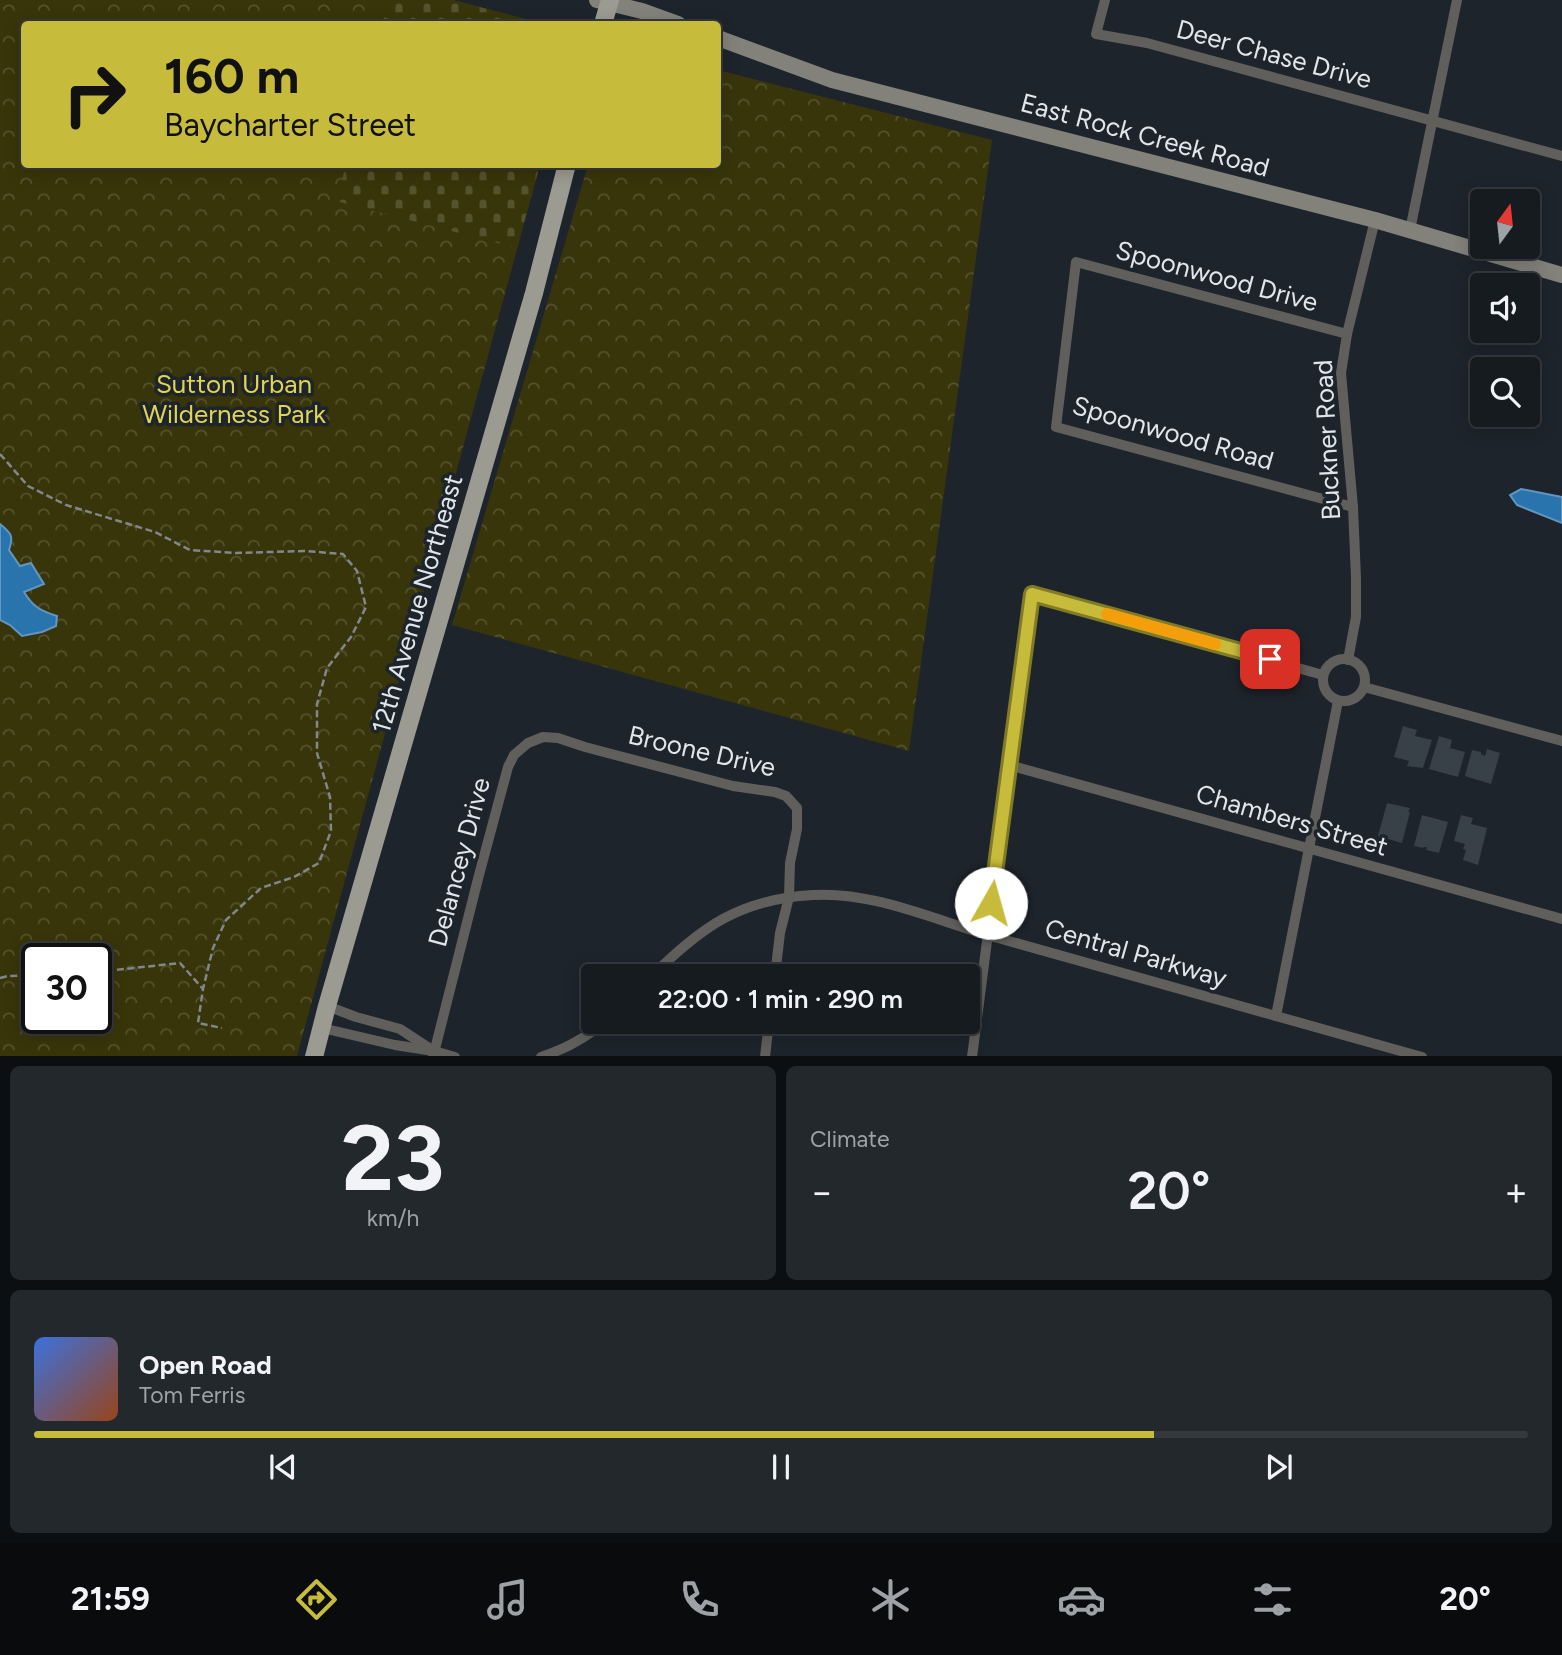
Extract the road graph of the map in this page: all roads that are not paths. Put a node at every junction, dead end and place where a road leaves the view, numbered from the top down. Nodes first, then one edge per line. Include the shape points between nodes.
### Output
1 (1105, 0) edge
2 (1457, 0) edge
3 (605, 1) edge
4 (603, 21) edge
5 (670, 21) edge
6 (721, 39) edge
7 (1432, 120) junction
8 (1562, 156) edge
9 (566, 168) edge
10 (1375, 220) junction
11 (1410, 230) junction
12 (1076, 262) joint
13 (1562, 275) edge
14 (1347, 334) junction
15 (1353, 507) junction
16 (1348, 660) junction
17 (1323, 675) junction
18 (1364, 687) junction
19 (1338, 701) junction
20 (1562, 741) edge
21 (585, 747) joint
22 (1009, 765) junction
23 (1308, 848) junction
24 (789, 897) junction
25 (1562, 919) edge
26 (987, 935) junction
27 (665, 964) edge
28 (776, 964) edge
29 (327, 1006) junction
30 (1276, 1016) junction
31 (321, 1028) junction
32 (588, 1034) edge
33 (768, 1034) edge
34 (570, 1052) edge
35 (434, 1054) edge
36 (314, 1056) edge
37 (455, 1056) edge
38 (541, 1056) edge
39 (765, 1056) edge
40 (972, 1056) edge
41 (1422, 1056) edge

1 - 7 street, Deer Chase Drive via 1096,34 1147,43
2 - 7 street
3 - 4 main road
3 - 5 street
6 - 10 street, East Rock Creek Road via 832,80
7 - 8 street
7 - 11 street
9 - 29 main road, 12th Avenue Northeast via 534,293
10 - 11 street, East Rock Creek Road
10 - 14 street, Buckner Road
11 - 13 street, East Rock Creek Road
12 - 14 street, Spoonwood Drive
12 - 15 street, Spoonwood Road via 1056,427
14 - 15 street, Buckner Road via 1341,373
15 - 16 street, Buckner Road via 1356,617
16 - 17 street via 1333,662
16 - 18 street via 1361,667
17 - 19 street via 1325,690
17 - 22 street via 1032,594
18 - 19 street via 1354,699
18 - 20 street
19 - 23 street
21 - 24 street, Broone Drive via 786,796 798,813
21 - 35 street, Delancey Drive via 543,737 528,743 511,760
22 - 23 street, Chambers Street
22 - 26 street
23 - 25 street, Chambers Street
23 - 30 street
24 - 26 street, Central Parkway via 855,897
24 - 27 street, Central Parkway via 718,920
24 - 28 street, Broone Drive
26 - 30 street, Central Parkway
26 - 40 street
29 - 31 main road, 12th Avenue Northeast
29 - 35 street via 400,1029
30 - 41 street, Central Parkway
31 - 35 street
31 - 36 main road, 12th Avenue Northeast
32 - 34 street
33 - 39 street
34 - 38 street
35 - 37 street

